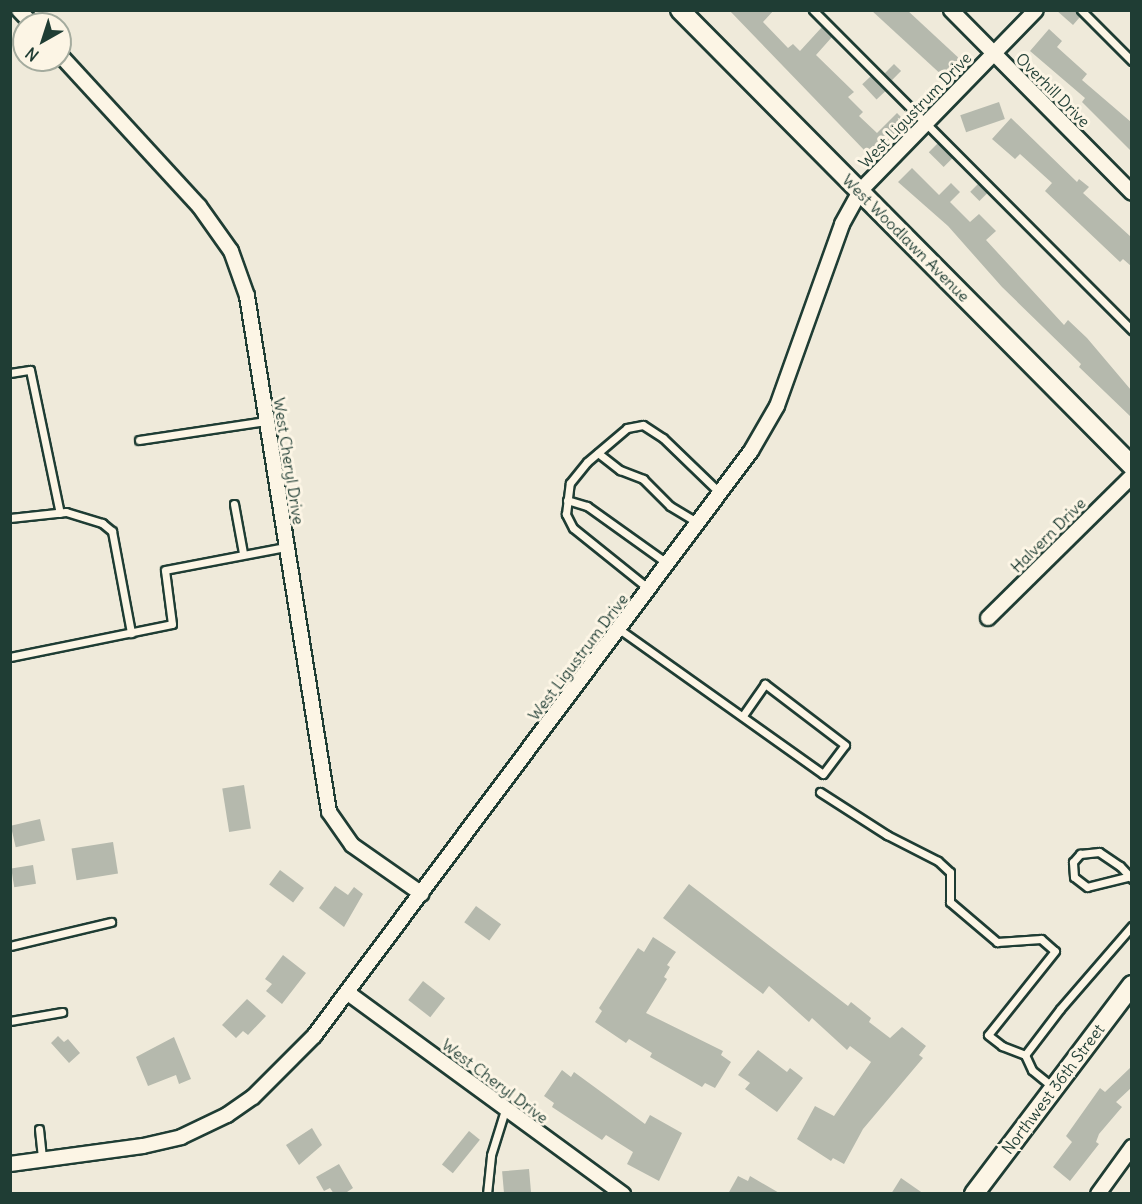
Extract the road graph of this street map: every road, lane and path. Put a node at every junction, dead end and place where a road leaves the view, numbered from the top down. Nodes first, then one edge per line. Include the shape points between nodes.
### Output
1 (680, 10) edge
2 (813, 10) edge
3 (951, 10) edge
4 (1036, 10) edge
5 (1082, 10) edge
6 (993, 53) junction
7 (1131, 61) edge
8 (72, 68) edge
9 (924, 123) junction
10 (860, 190) junction
11 (1131, 193) edge
12 (1131, 330) edge
13 (10, 373) edge
14 (266, 421) junction
15 (139, 440) dead end
16 (597, 453) junction
17 (1131, 466) edge
18 (1131, 476) edge
19 (720, 493) junction
20 (567, 500) junction
21 (234, 504) dead end
22 (60, 513) junction
23 (10, 518) edge
24 (698, 523) junction
25 (286, 547) junction
26 (243, 553) junction
27 (668, 564) junction
28 (649, 589) junction
29 (988, 618) dead end
30 (619, 629) junction
31 (131, 633) junction
32 (10, 657) edge
33 (743, 716) junction
34 (820, 792) dead end
35 (1129, 878) edge
36 (422, 894) junction
37 (111, 922) dead end
38 (1131, 926) edge
39 (10, 946) edge
40 (1131, 985) edge
41 (348, 993) junction
42 (62, 1012) dead end
43 (10, 1021) edge
44 (1026, 1055) junction
45 (1054, 1088) junction
46 (505, 1110) junction
47 (39, 1129) dead end
48 (1131, 1147) edge
49 (42, 1160) junction
50 (10, 1164) edge
51 (487, 1194) edge
52 (623, 1194) edge
53 (974, 1194) edge
54 (1098, 1194) edge

1 - 10 street, West Woodlawn Avenue
2 - 9 lane
3 - 6 street, Overhill Drive
4 - 6 street, West Ligustrum Drive
5 - 7 lane
6 - 9 street, West Ligustrum Drive
6 - 11 street, Overhill Drive
8 - 14 street, West Cheryl Drive via 222,233 247,296
9 - 10 street, West Ligustrum Drive
9 - 12 lane
10 - 17 street, West Woodlawn Avenue
10 - 19 street, West Ligustrum Drive via 842,224 777,406 751,452
13 - 22 lane via 30,370
14 - 15 lane
14 - 25 street, West Cheryl Drive
16 - 19 lane via 627,428 643,425 663,438
16 - 20 lane via 570,483
16 - 24 lane via 608,464 643,479 670,506
18 - 29 street, Halvern Drive
19 - 24 street, West Ligustrum Drive
20 - 27 lane via 588,506
20 - 28 lane via 566,514 573,528
21 - 26 lane
22 - 23 lane
22 - 31 lane via 102,523 112,531
24 - 27 street, West Ligustrum Drive
25 - 26 lane
25 - 36 street, West Cheryl Drive via 329,812 352,845
26 - 31 lane via 165,570 172,624
27 - 28 street, West Ligustrum Drive
28 - 30 street, West Ligustrum Drive
30 - 33 lane
30 - 36 street, West Ligustrum Drive
31 - 32 lane
33 - 33 lane via 823,774 845,745 765,684
34 - 44 lane via 887,835 938,861 950,872 950,902 996,942 1041,939 1055,951 988,1035 1002,1046
35 - 35 lane via 1087,887 1074,877 1073,862 1080,854 1099,852 1120,866
36 - 41 street, West Ligustrum Drive
37 - 39 lane
38 - 44 lane
40 - 45 street, Northwest 36th Street
41 - 46 street, West Cheryl Drive
41 - 49 street, West Ligustrum Drive via 280,1073 227,1115 177,1138
42 - 43 lane
44 - 45 lane via 1032,1070
45 - 53 street, Northwest 36th Street
46 - 51 lane via 491,1155
46 - 52 street, West Cheryl Drive
47 - 49 lane
48 - 54 street
49 - 50 street, West Ligustrum Drive

